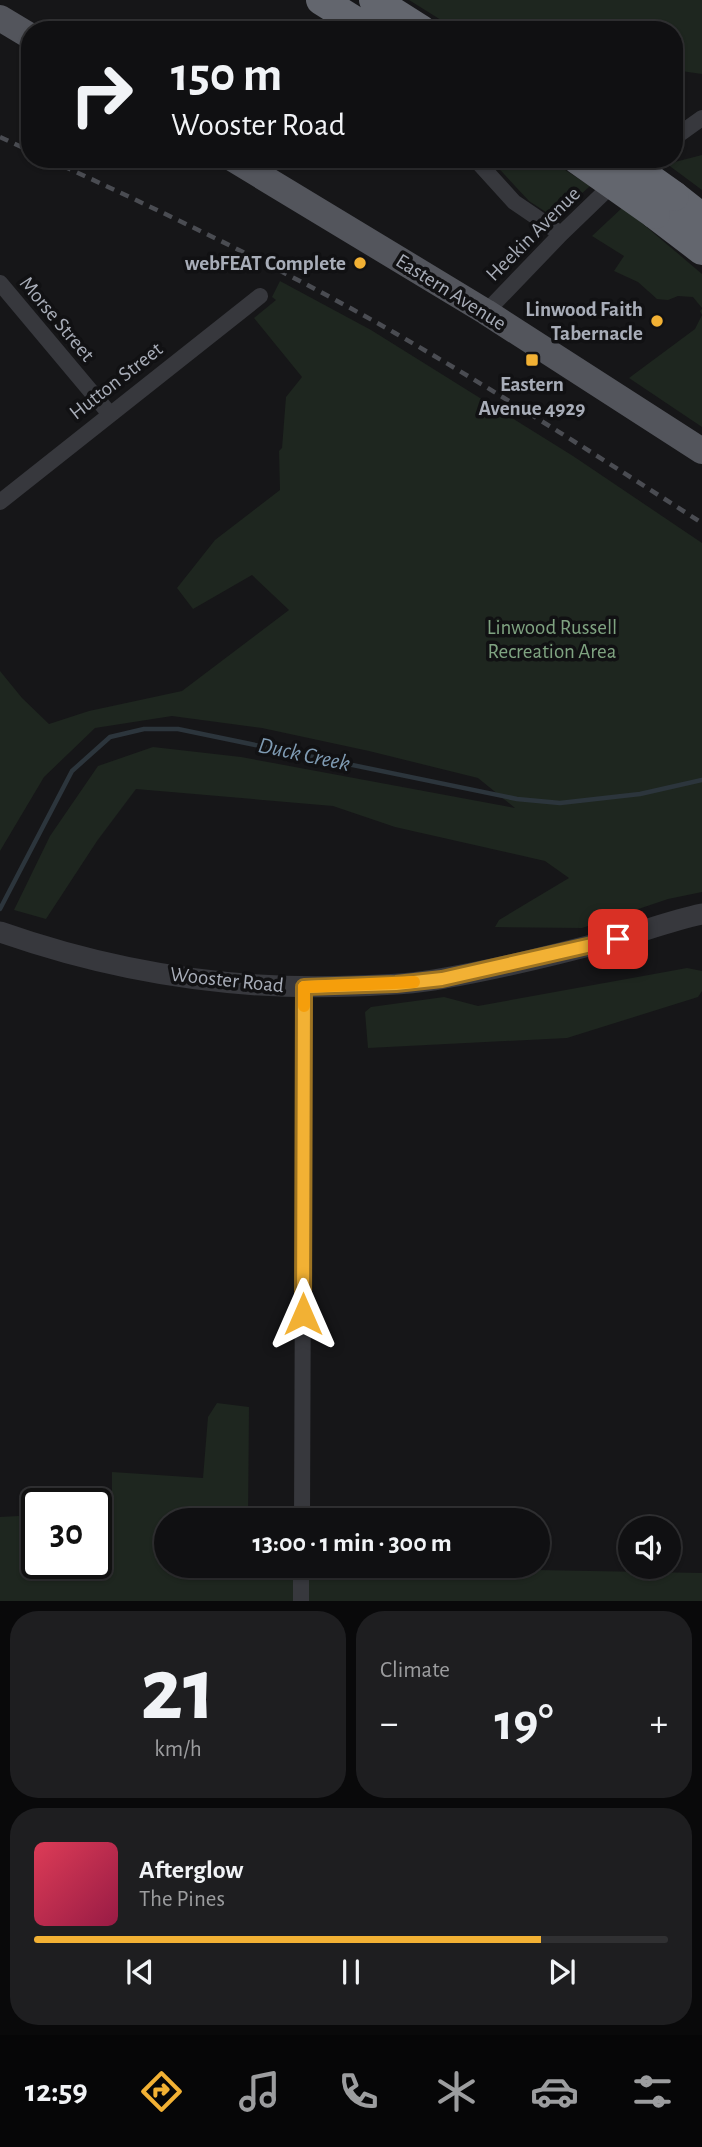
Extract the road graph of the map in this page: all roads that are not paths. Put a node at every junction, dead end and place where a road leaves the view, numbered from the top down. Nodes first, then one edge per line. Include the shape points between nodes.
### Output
1 (321, 0) edge
2 (374, 0) edge
3 (0, 18) edge
4 (355, 21) edge
5 (407, 21) edge
6 (21, 31) edge
7 (695, 123) edge
8 (702, 137) edge
9 (248, 168) edge
10 (483, 168) edge
11 (594, 168) edge
12 (630, 168) edge
13 (631, 168) edge
14 (664, 205) junction
15 (702, 218) edge
16 (561, 234) junction
17 (702, 250) edge
18 (0, 283) edge
19 (260, 296) dead end
20 (486, 312) junction
21 (109, 413) junction
22 (702, 451) edge
23 (0, 502) edge
24 (702, 914) edge
25 (0, 932) edge
26 (304, 987) junction
27 (302, 1508) edge
28 (302, 1578) edge
29 (301, 1601) edge

1 - 4 highway
2 - 5 highway
3 - 6 main road
7 - 8 street
9 - 20 main road, Eastern Avenue
10 - 16 street via 514,202
11 - 14 highway, bridge
12 - 14 highway, bridge
13 - 16 street, Heekin Avenue
14 - 15 highway
14 - 17 highway
16 - 20 street, Heekin Avenue
18 - 21 street, Morse Street
19 - 21 street, Hutton Street
20 - 22 main road, Eastern Avenue
21 - 23 street, Hutton Street
24 - 26 street, Wooster Road via 618,939 442,979
25 - 26 street, Wooster Road via 79,957 190,978
26 - 27 street
28 - 29 street

